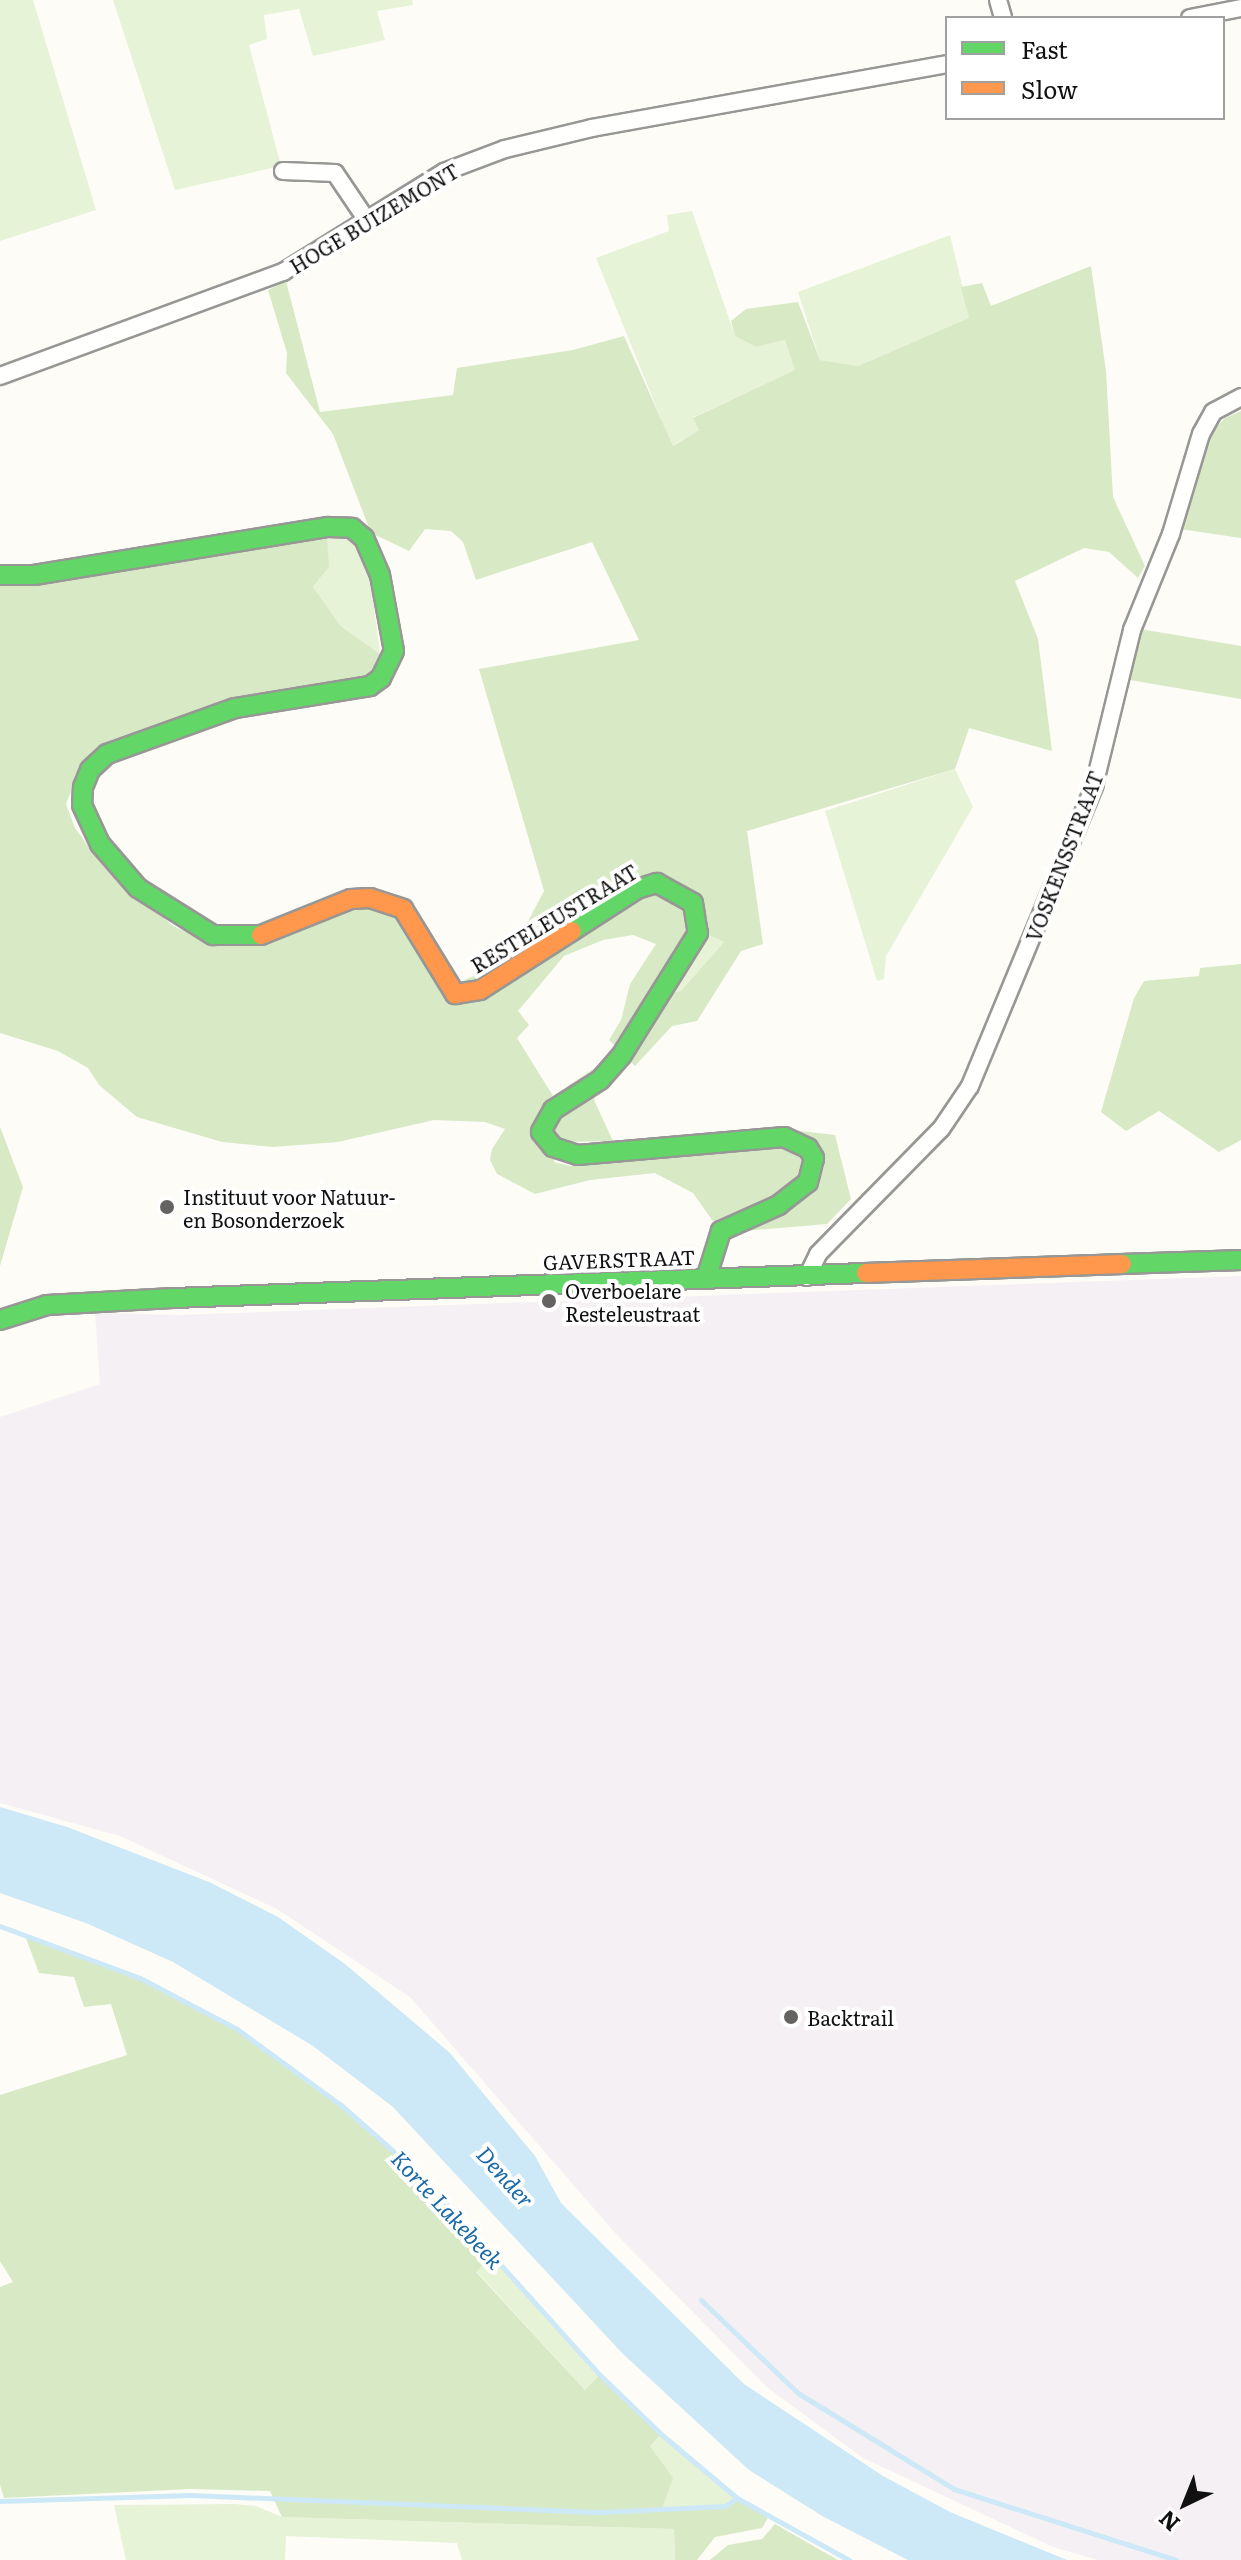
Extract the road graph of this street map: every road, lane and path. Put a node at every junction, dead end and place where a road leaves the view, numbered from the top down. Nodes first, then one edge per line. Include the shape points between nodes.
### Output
1 (1241, 8) edge
2 (1200, 16) edge
3 (945, 64) edge
4 (283, 171) dead end
5 (366, 219) junction
6 (0, 376) edge
7 (1241, 397) edge
8 (0, 575) edge
9 (1241, 1260) edge
10 (807, 1277) junction
11 (706, 1279) junction
12 (0, 1320) edge

1 - 2 street
3 - 5 street, HOGE BUIZEMONT via 592,128 505,149 444,172
4 - 5 street via 335,173
5 - 6 street, HOGE BUIZEMONT via 283,272
7 - 10 street, VOSKENSSTRAAT via 1213,412 1201,434 1171,534 1144,593 1094,786 965,1097 941,1129 818,1254
8 - 11 street, RESTELEUSTRAAT via 34,575 328,527 352,528 364,538 380,575 394,651 381,678 370,686 235,708 107,754 83,787 88,820 100,844 138,888 213,935 234,939 268,934 351,899 370,898 403,909 455,994 480,990 637,889 657,883 683,893 699,918 698,933 675,974 621,1056 600,1080 553,1110 541,1132 553,1147 588,1155 784,1137 808,1148 814,1158 808,1182 779,1205 721,1231
9 - 10 street, GAVERSTRAAT
10 - 11 street, GAVERSTRAAT
11 - 12 street, GAVERSTRAAT via 62,1304

